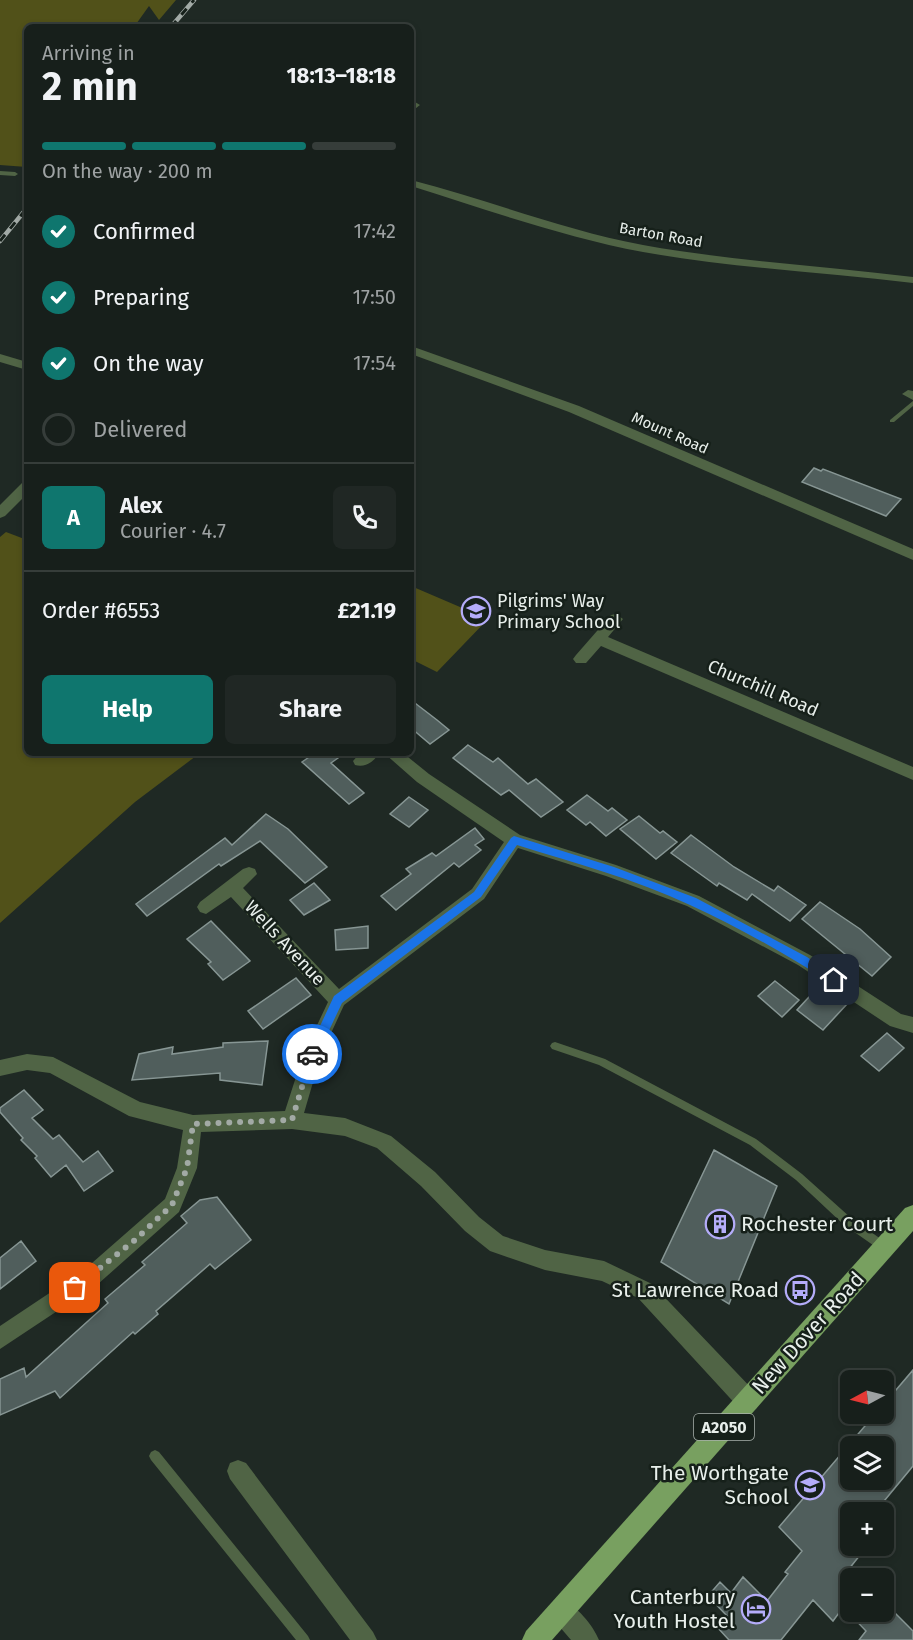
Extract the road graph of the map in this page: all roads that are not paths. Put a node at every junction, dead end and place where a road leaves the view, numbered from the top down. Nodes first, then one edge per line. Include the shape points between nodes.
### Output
1 (0, 173) edge
2 (15, 174) dead end
3 (414, 184) edge
4 (913, 280) edge
5 (414, 351) edge
6 (0, 358) edge
7 (24, 365) edge
8 (911, 398) edge
9 (892, 421) dead end
10 (24, 489) edge
11 (0, 513) edge
12 (913, 555) edge
13 (616, 619) dead end
14 (598, 639) junction
15 (581, 659) dead end
16 (396, 756) edge
17 (913, 774) edge
18 (514, 840) junction
19 (249, 874) dead end
20 (232, 887) junction
21 (206, 907) dead end
22 (338, 1000) junction
23 (913, 1025) edge
24 (555, 1046) dead end
25 (0, 1068) edge
26 (292, 1120) junction
27 (193, 1124) junction
28 (913, 1215) edge
29 (884, 1247) junction
30 (0, 1338) edge
31 (748, 1401) junction
32 (155, 1456) dead end
33 (238, 1471) dead end
34 (561, 1611) junction
35 (304, 1640) edge
36 (365, 1640) edge
37 (535, 1640) edge
38 (587, 1640) edge

1 - 2 lane
3 - 4 street, Barton Road via 574,233 642,248 734,263
5 - 12 street, Mount Road via 574,409
6 - 7 street
8 - 9 lane
10 - 11 street
13 - 14 street
14 - 15 street
14 - 17 street, Churchill Road
16 - 18 street
18 - 22 street, Wells Avenue via 478,894
18 - 23 street via 693,901 804,960 896,1020
19 - 20 street, Wells Avenue
20 - 21 street, Wells Avenue
20 - 22 street, Wells Avenue
22 - 26 street, Wells Avenue via 312,1055
24 - 29 lane via 602,1062 753,1142
25 - 27 street via 27,1062 53,1065 136,1110
26 - 27 street
26 - 31 street via 345,1128 384,1142 497,1244 545,1260 604,1270 645,1291
27 - 30 street via 187,1168 172,1205 91,1277
28 - 29 main road, New Dover Road / A2050
29 - 31 main road, New Dover Road / A2050
31 - 34 main road, New Dover Road / A2050
32 - 35 lane
33 - 36 street
34 - 37 main road, New Dover Road / A2050
34 - 38 street

